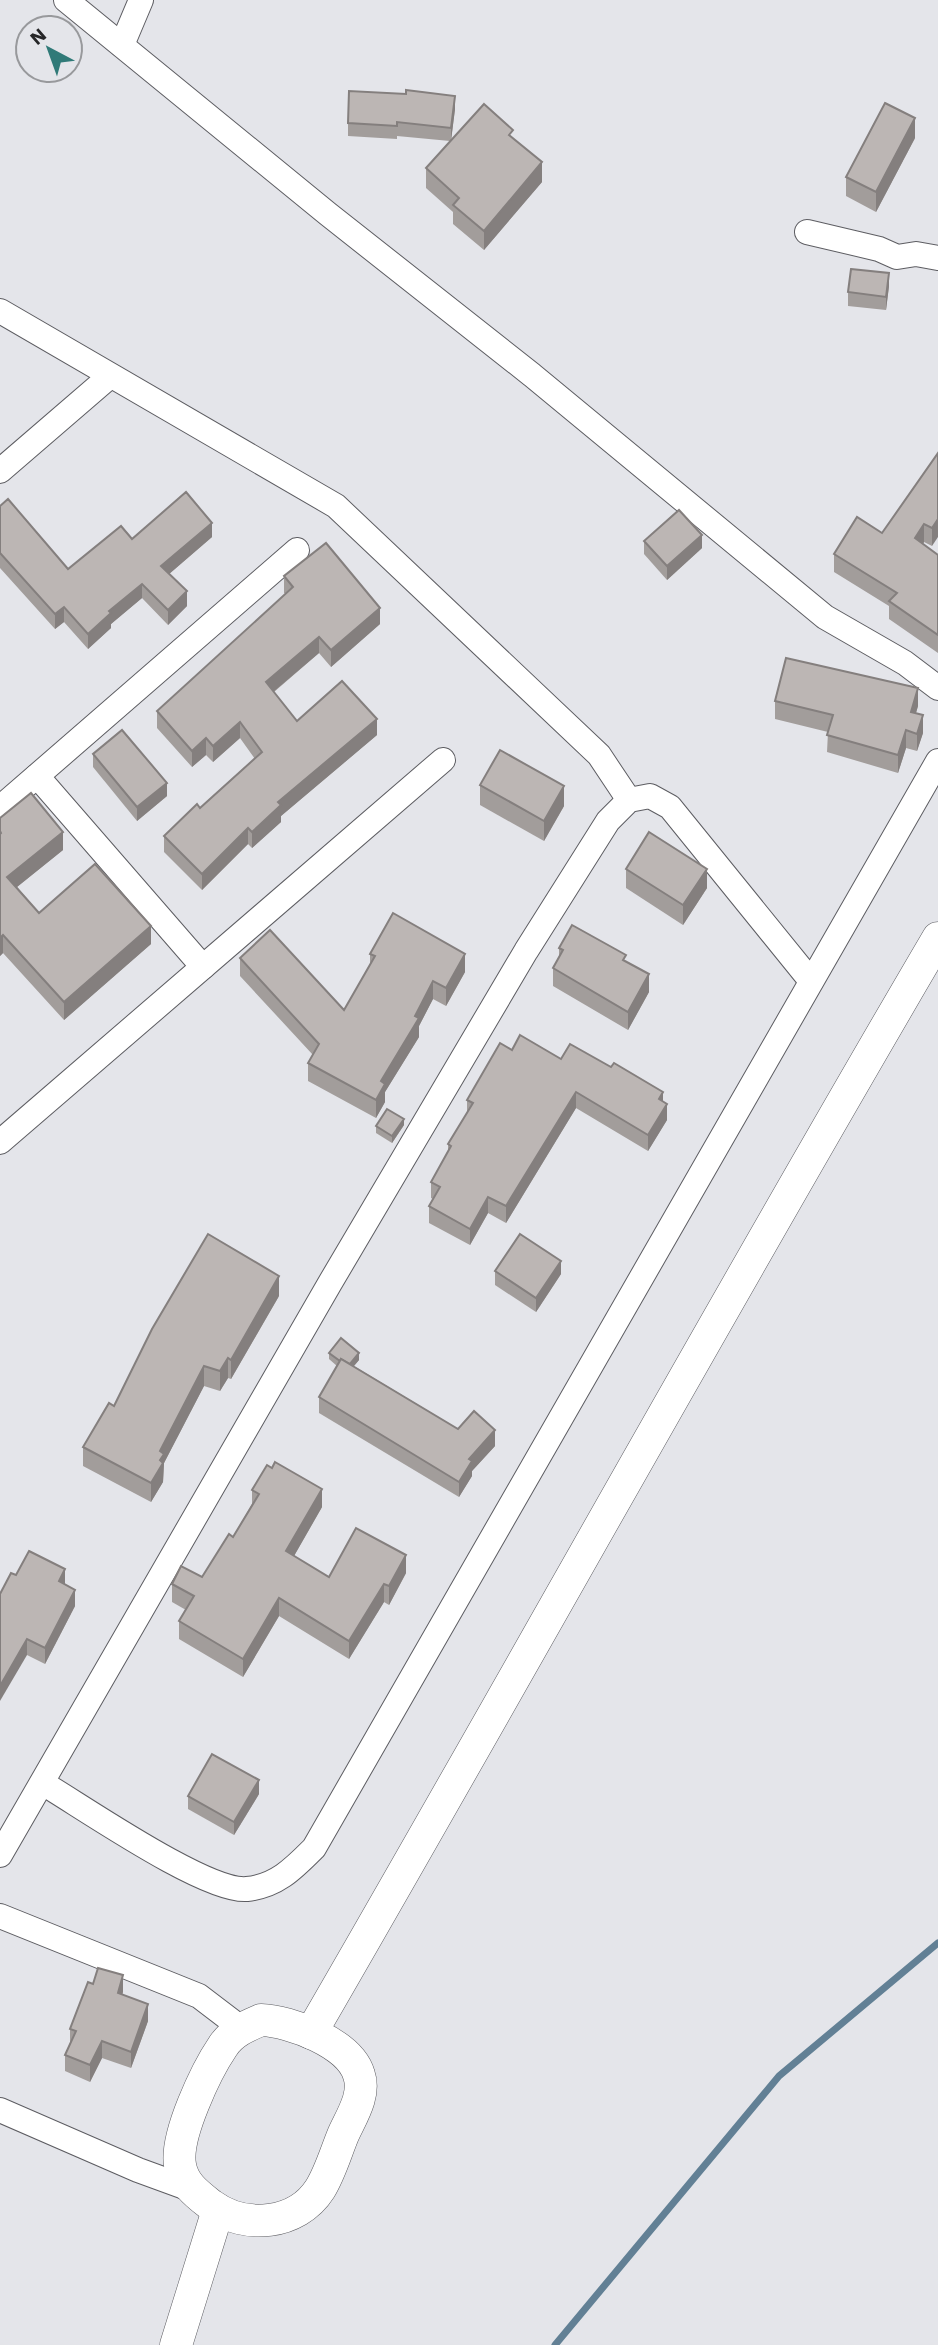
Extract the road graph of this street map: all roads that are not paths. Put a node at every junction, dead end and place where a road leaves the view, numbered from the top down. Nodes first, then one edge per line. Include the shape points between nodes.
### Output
1 (66, 0) edge
2 (141, 0) edge
3 (122, 45) junction
4 (807, 232) dead end
5 (938, 258) edge
6 (0, 311) edge
7 (109, 377) junction
8 (0, 471) edge
9 (297, 550) dead end
10 (938, 688) edge
11 (443, 760) dead end
12 (938, 761) edge
13 (37, 776) junction
14 (629, 800) junction
15 (0, 808) edge
16 (938, 938) edge
17 (203, 967) junction
18 (811, 981) junction
19 (0, 1142) edge
20 (44, 1784) junction
21 (0, 1855) edge
22 (0, 1916) edge
23 (241, 2028) junction
24 (311, 2033) junction
25 (0, 2110) edge
26 (190, 2189) junction
27 (218, 2210) junction
28 (176, 2345) edge

1 - 3 street
2 - 3 street
3 - 10 street via 825,617 905,663
4 - 5 street via 897,257
6 - 7 street
7 - 8 street
7 - 14 street via 336,506 599,755
9 - 13 street
11 - 17 street
12 - 18 street
13 - 15 street
13 - 17 street
14 - 18 street via 650,796 670,807
14 - 20 street via 608,821 526,951
16 - 24 street
17 - 19 street
18 - 20 street via 314,1848 284,1878 246,1890 203,1879
20 - 21 street
22 - 23 street via 199,1996
23 - 24 street via 261,2020 284,2021
23 - 26 street via 223,2045 179,2135 180,2165
24 - 27 street via 353,2062 360,2075 360,2095 320,2189 299,2210 278,2220 253,2221
25 - 26 street
26 - 27 street
27 - 28 street

